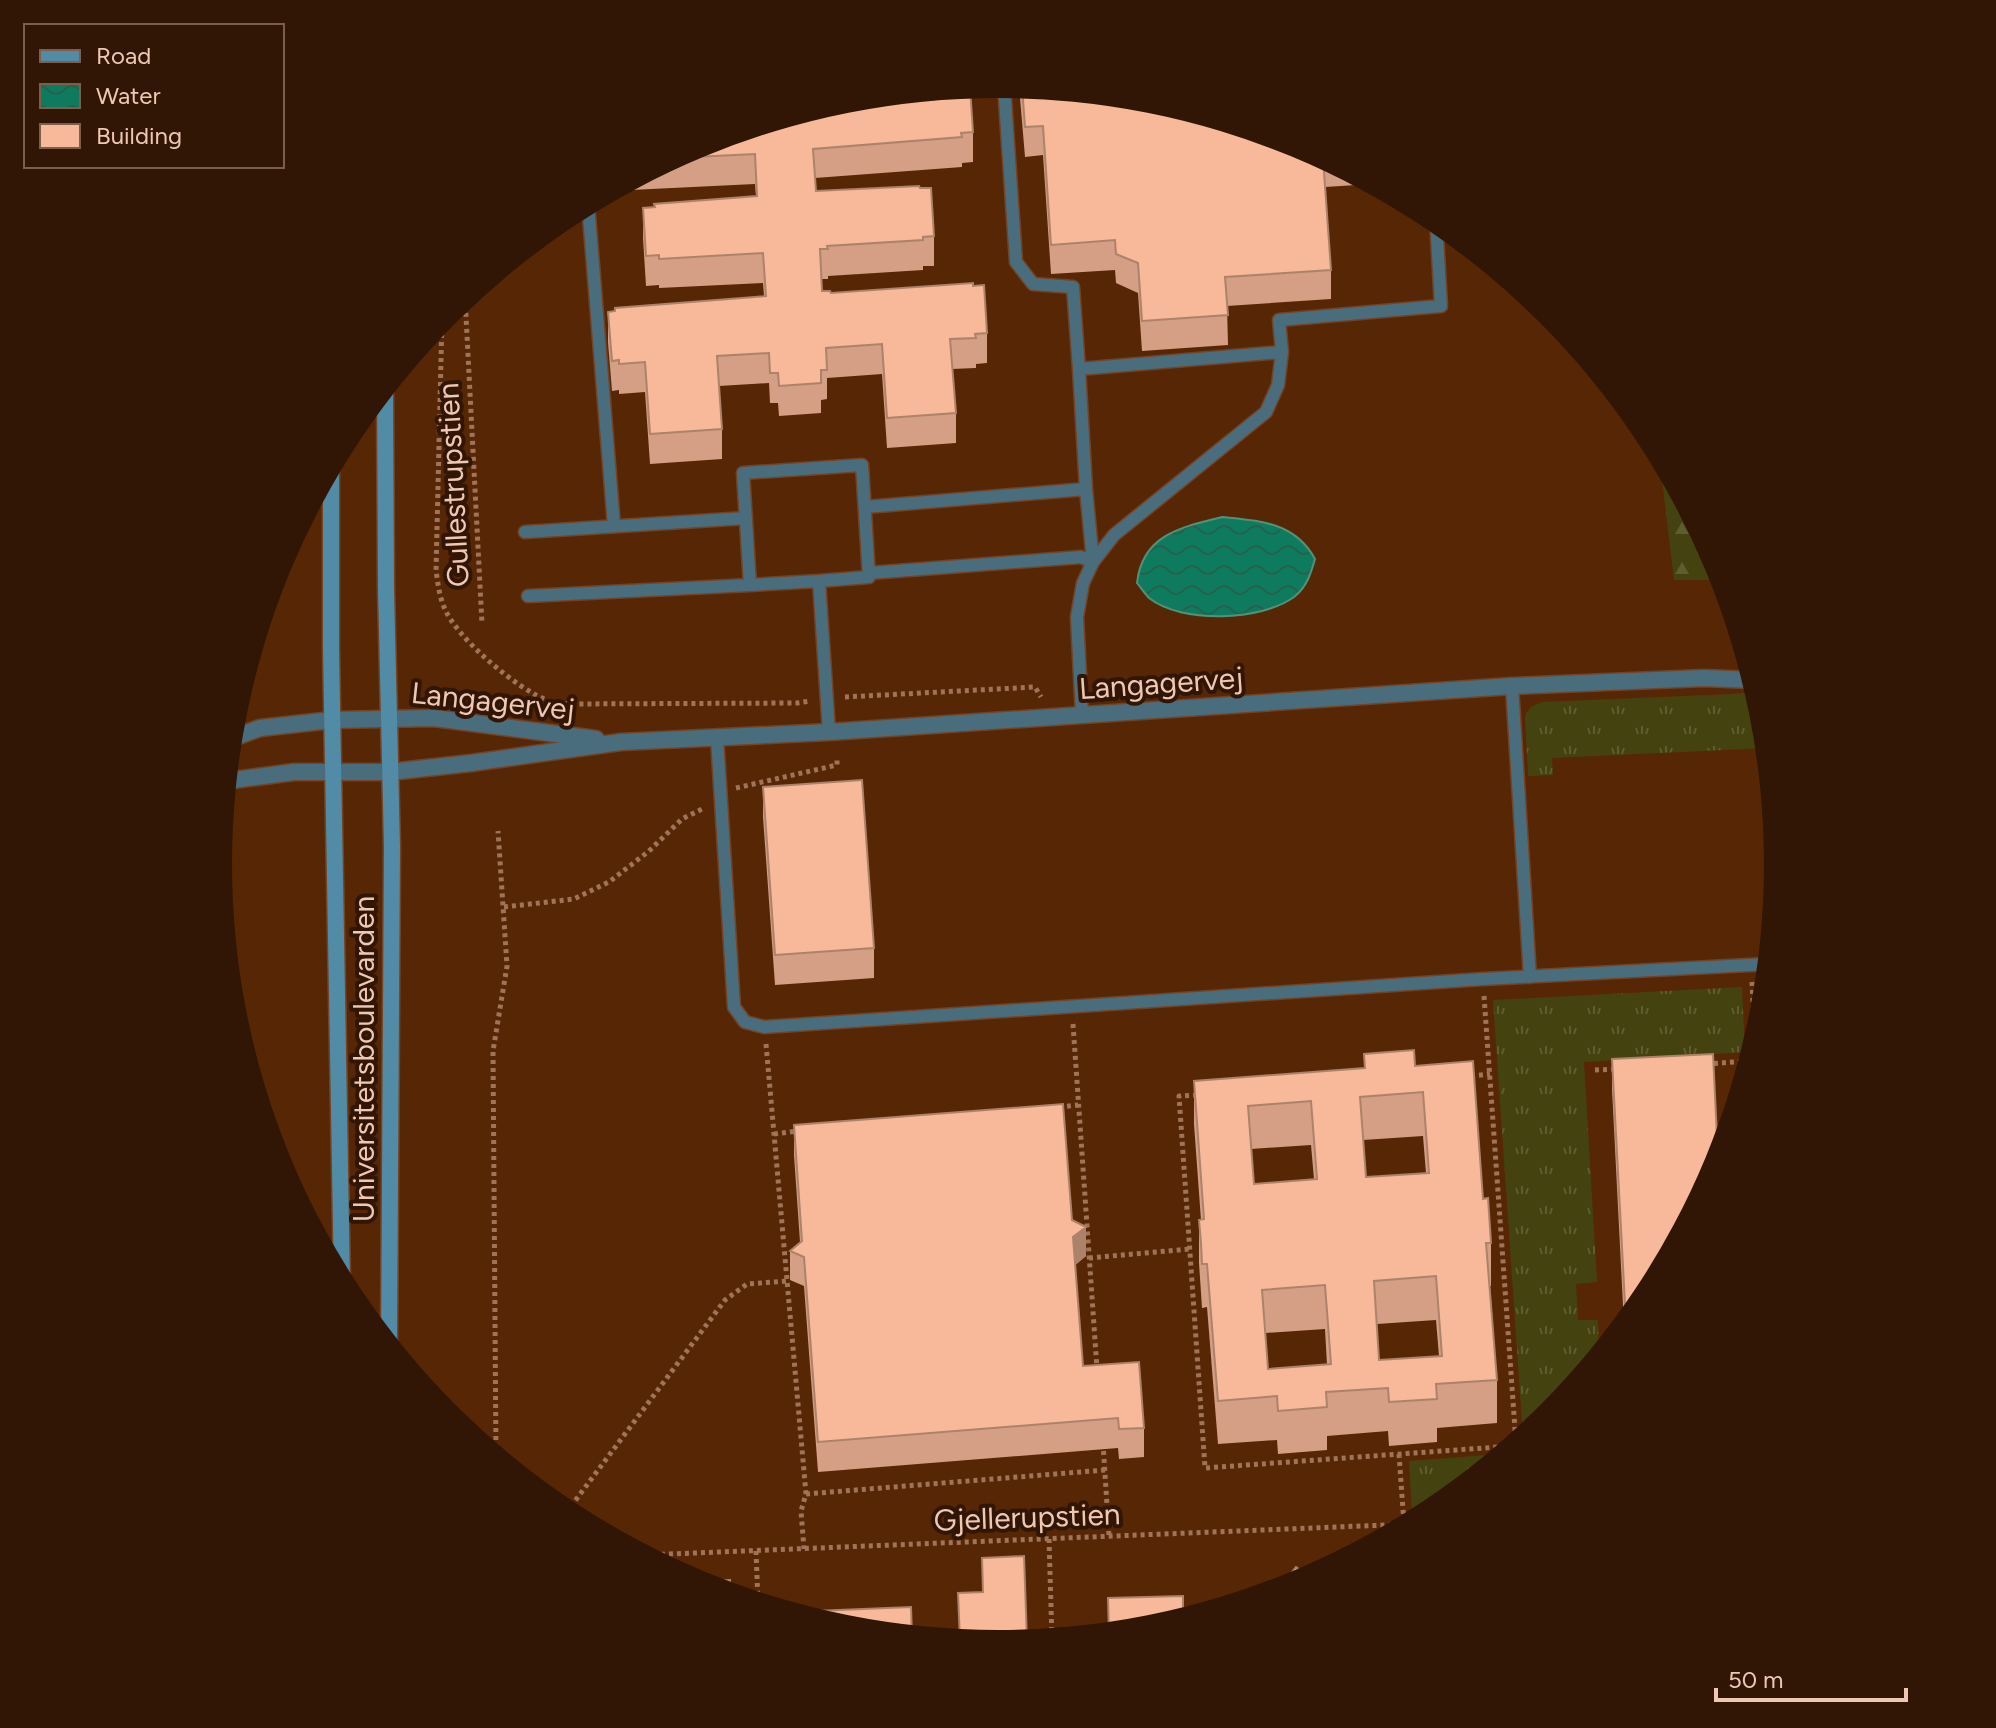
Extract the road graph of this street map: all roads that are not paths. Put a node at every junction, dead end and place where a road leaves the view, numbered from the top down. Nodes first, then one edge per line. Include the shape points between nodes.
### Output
1 (1005, 98) edge
2 (589, 217) edge
3 (1437, 236) edge
4 (1282, 352) junction
5 (1079, 369) junction
6 (385, 405) edge
7 (331, 488) edge
8 (1086, 489) junction
9 (865, 507) junction
10 (746, 518) junction
11 (614, 526) junction
12 (525, 532) dead end
13 (1093, 562) junction
14 (869, 573) junction
15 (819, 581) junction
16 (750, 585) junction
17 (528, 596) dead end
18 (1740, 673) edge
19 (1704, 678) junction
20 (1741, 680) edge
21 (1512, 686) junction
22 (1082, 716) junction
23 (389, 719) junction
24 (332, 720) junction
25 (829, 732) junction
26 (244, 734) edge
27 (717, 738) junction
28 (621, 742) junction
29 (333, 772) junction
30 (390, 772) junction
31 (237, 779) edge
32 (1757, 965) edge
33 (1530, 977) junction
34 (342, 1258) edge
35 (389, 1329) edge

1 - 5 lane via 1016,262 1033,284 1073,287
2 - 11 lane
3 - 4 lane via 1441,306 1279,320
4 - 5 lane
4 - 13 lane via 1278,385 1266,412 1114,535
5 - 8 lane
6 - 23 main road
7 - 24 main road
8 - 9 lane
8 - 13 lane
9 - 10 lane via 862,465 743,473
9 - 14 lane
10 - 11 lane
10 - 16 lane
11 - 12 lane
13 - 14 lane via 1081,557
13 - 22 lane via 1077,617
14 - 15 lane
15 - 16 lane
15 - 25 lane
16 - 17 lane
18 - 19 street, Langagervej
19 - 20 street, Langagervej
19 - 21 street, Langagervej
21 - 22 street, Langagervej
21 - 33 lane
22 - 25 street, Langagervej
23 - 24 street, Langagervej
23 - 28 street, Langagervej via 434,718
23 - 30 main road, Universitetsboulevarden
24 - 26 street, Langagervej
24 - 29 main road, Universitetsboulevarden
25 - 27 street, Langagervej
27 - 28 street, Langagervej
27 - 33 lane via 734,1007 745,1022 764,1027
28 - 30 street, Langagervej
29 - 30 street, Langagervej
29 - 31 street, Langagervej
29 - 34 main road, Universitetsboulevarden
30 - 35 main road, Universitetsboulevarden
32 - 33 lane

